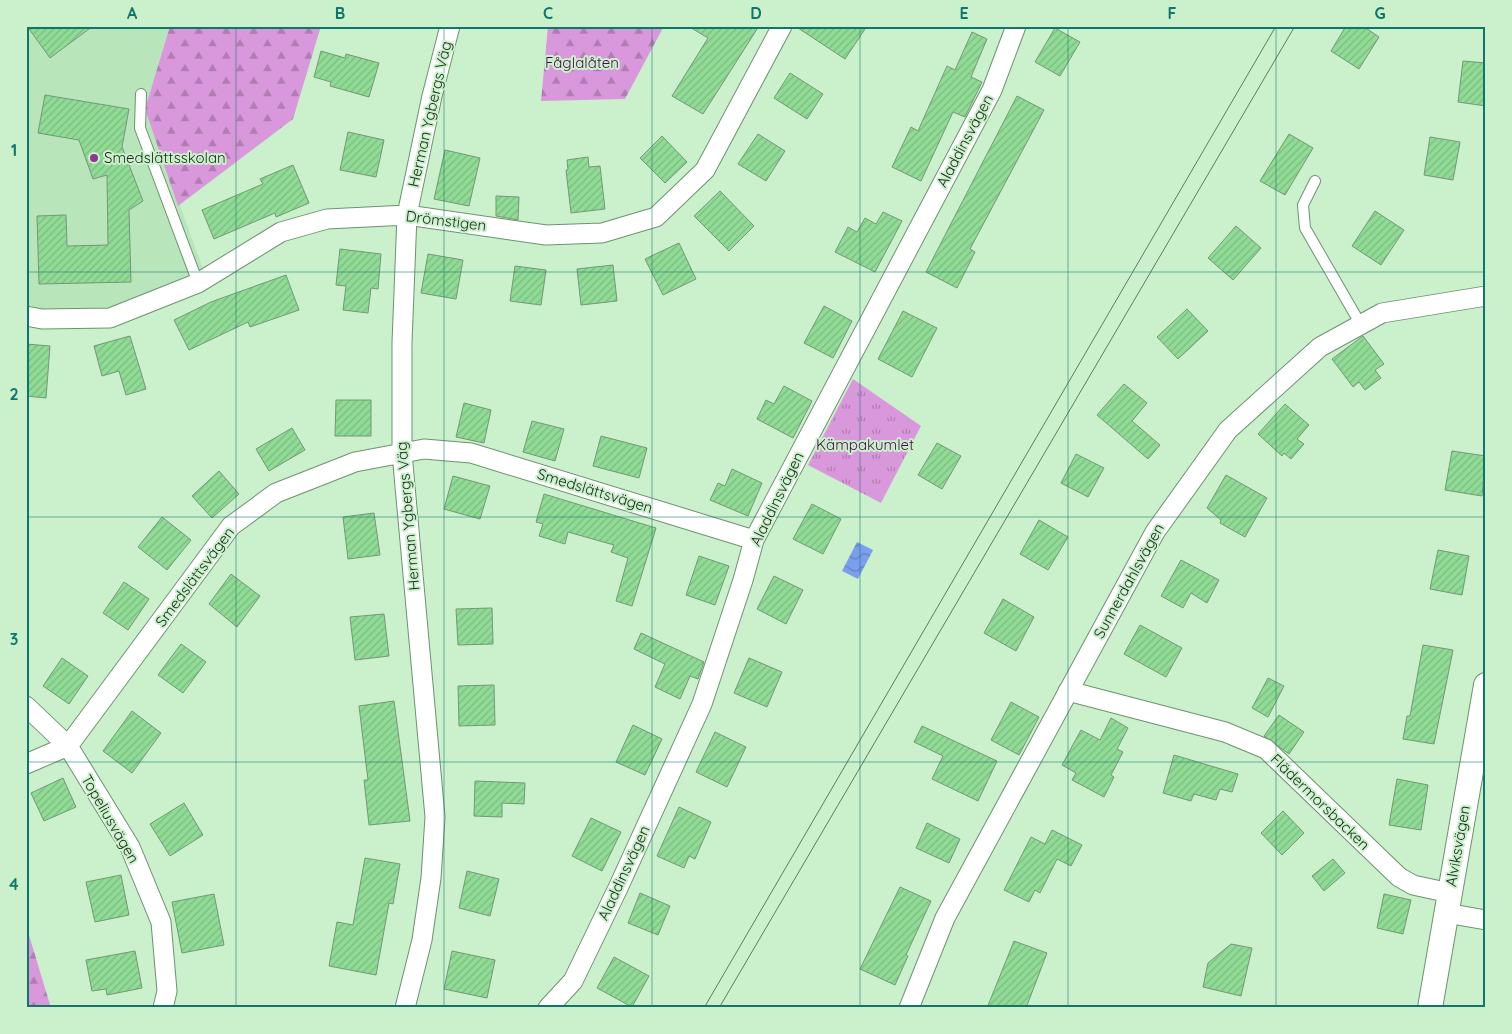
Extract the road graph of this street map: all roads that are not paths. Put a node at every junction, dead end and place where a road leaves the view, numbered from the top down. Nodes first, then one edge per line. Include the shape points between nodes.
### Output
1 (450, 26) edge
2 (782, 26) edge
3 (1016, 26) edge
4 (141, 94) dead end
5 (1315, 181) dead end
6 (408, 215) junction
7 (198, 283) junction
8 (1486, 296) edge
9 (26, 316) edge
10 (1361, 325) junction
11 (402, 454) junction
12 (754, 540) junction
13 (1486, 684) edge
14 (1068, 691) junction
15 (26, 706) edge
16 (68, 746) junction
17 (26, 764) edge
18 (1448, 903) junction
19 (1486, 920) edge
20 (164, 1008) edge
21 (405, 1008) edge
22 (548, 1008) edge
23 (909, 1008) edge
24 (1430, 1008) edge

1 - 6 street, Herman Ygbergs Väg
2 - 6 street, Drömstigen via 705,170 656,217 602,233 546,235
3 - 12 street, Aladdinsvägen via 992,90
4 - 7 lane via 140,128
5 - 10 lane via 1303,205 1306,228
6 - 7 street, Drömstigen via 327,219 281,232
6 - 11 street, Herman Ygbergs Väg via 402,343
7 - 9 street, Drömstigen via 110,318 42,319
8 - 10 street, Sunnerdahlsvägen via 1382,313
10 - 14 street, Sunnerdahlsvägen via 1320,347 1228,430 1155,532
11 - 12 street, Smedslättsvägen via 424,449 472,453
11 - 16 street, Smedslättsvägen via 354,462 276,493 231,526
11 - 21 street, Herman Ygbergs Väg via 435,817 422,940
12 - 22 street, Aladdinsvägen via 744,580 702,704 573,981
13 - 18 street, Alviksvägen
14 - 18 street, Flädermorsbacken via 1225,732 1266,749 1399,877
14 - 23 street, Sunnerdahlsvägen via 946,918
15 - 16 street, Topeliusvägen
16 - 17 street
16 - 20 street, Topeliusvägen via 130,847 161,922 167,991
18 - 19 street, Flädermorsbacken
18 - 24 street, Alviksvägen

